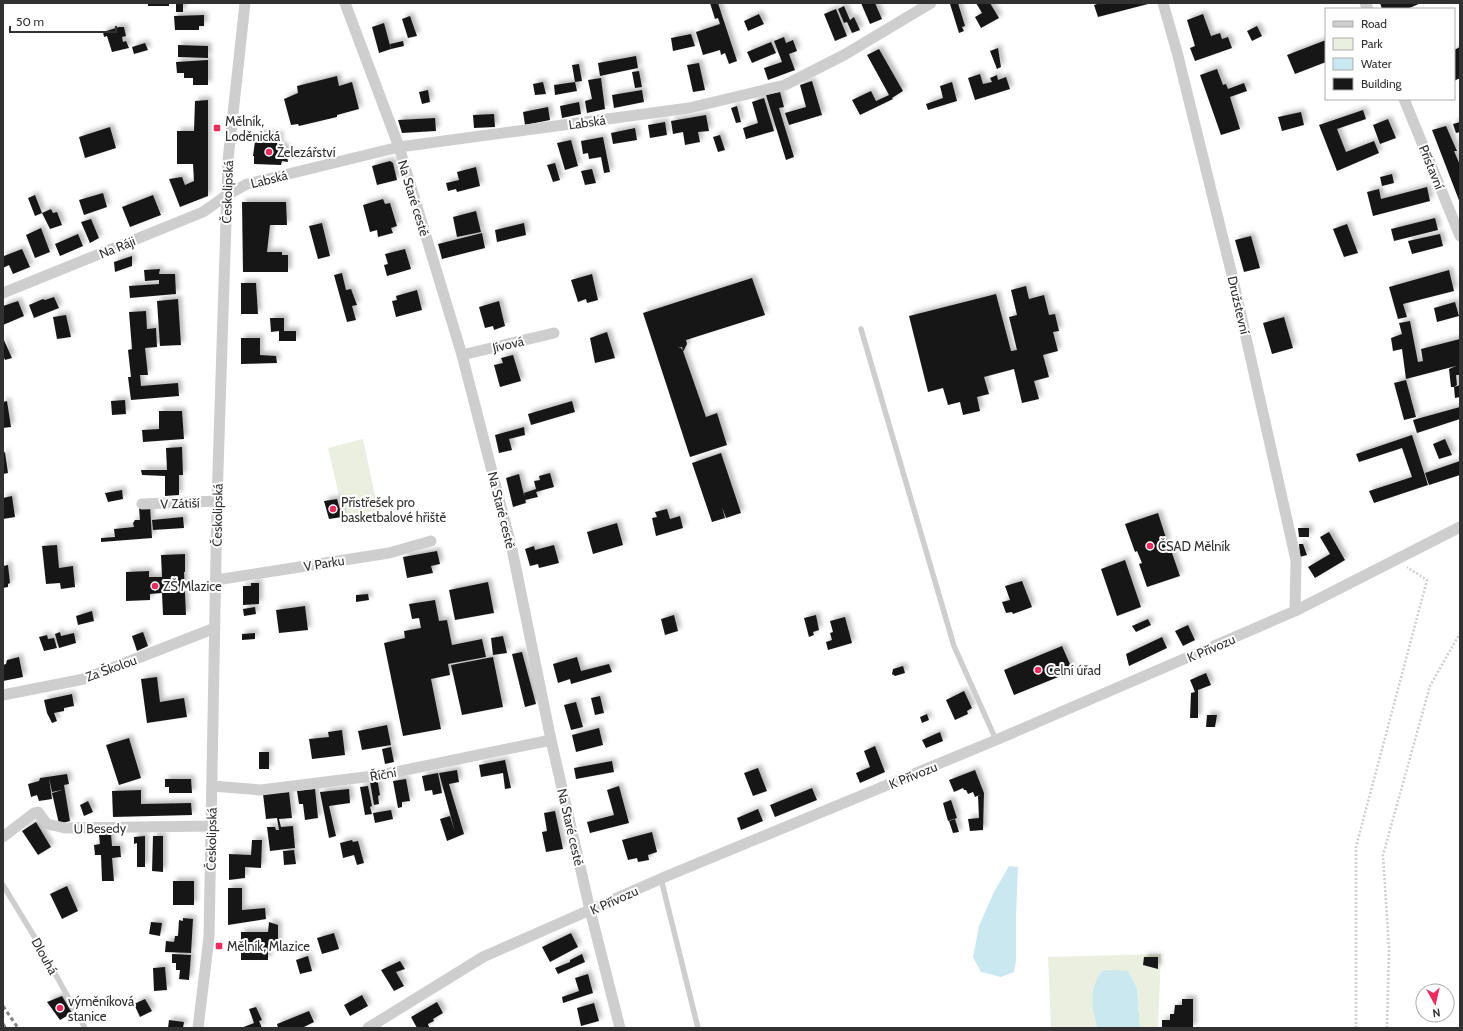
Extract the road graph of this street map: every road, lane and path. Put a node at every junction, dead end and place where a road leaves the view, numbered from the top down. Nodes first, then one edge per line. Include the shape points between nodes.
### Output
1 (245, 3) edge
2 (345, 3) edge
3 (930, 3) edge
4 (1163, 3) edge
5 (1404, 100) edge
6 (399, 147) junction
7 (227, 195) junction
8 (1460, 236) edge
9 (3, 293) edge
10 (861, 329) dead end
11 (554, 332) dead end
12 (462, 355) junction
13 (217, 501) junction
14 (142, 504) dead end
15 (1460, 527) edge
16 (431, 541) dead end
17 (1394, 560) junction
18 (216, 580) junction
19 (1295, 611) junction
20 (215, 628) junction
21 (1460, 633) edge
22 (3, 695) edge
23 (551, 740) junction
24 (996, 740) junction
25 (212, 786) junction
26 (211, 826) junction
27 (3, 837) edge
28 (661, 879) junction
29 (3, 885) edge
30 (590, 910) junction
31 (85, 1028) edge
32 (198, 1028) edge
33 (368, 1028) edge
34 (620, 1028) edge
35 (698, 1028) edge
36 (1356, 1028) edge
37 (1387, 1028) edge

1 - 7 street, Českolipská via 228,160
2 - 6 street, Na Staré cestě
3 - 6 street, Labská via 844,55 785,85 689,108
4 - 19 street, Družstevní via 1232,275 1296,560
5 - 8 street, Přístavní
6 - 7 street, Labská via 247,184
6 - 12 street, Na Staré cestě
7 - 9 street, Na Ráji via 203,212
7 - 13 street, Českolipská
10 - 24 lane via 954,646
11 - 12 street, Jívová
12 - 23 street, Na Staré cestě via 512,549
13 - 14 street, V Zátiší
13 - 18 street, Českolipská
15 - 17 street, K Přívozu
16 - 18 street, V Parku via 389,553
17 - 19 street, K Přívozu
17 - 36 path via 1427,580 1356,847
18 - 20 street, Českolipská
19 - 24 street, K Přívozu
20 - 22 street, Za Školou via 84,678
20 - 25 street, Českolipská
21 - 37 path via 1430,686 1383,855 1389,950
23 - 25 street, Říční via 381,775 261,790
23 - 30 street, Na Staré cestě
24 - 28 street, K Přívozu
25 - 26 street, Českolipská
26 - 27 street, U Besedy via 65,828 47,824 38,812
26 - 32 street, Českolipská via 209,937
28 - 30 street, K Přívozu
28 - 35 lane
29 - 31 lane, Dlouhá
30 - 33 street, K Přívozu via 483,957
30 - 34 street, Na Staré cestě

